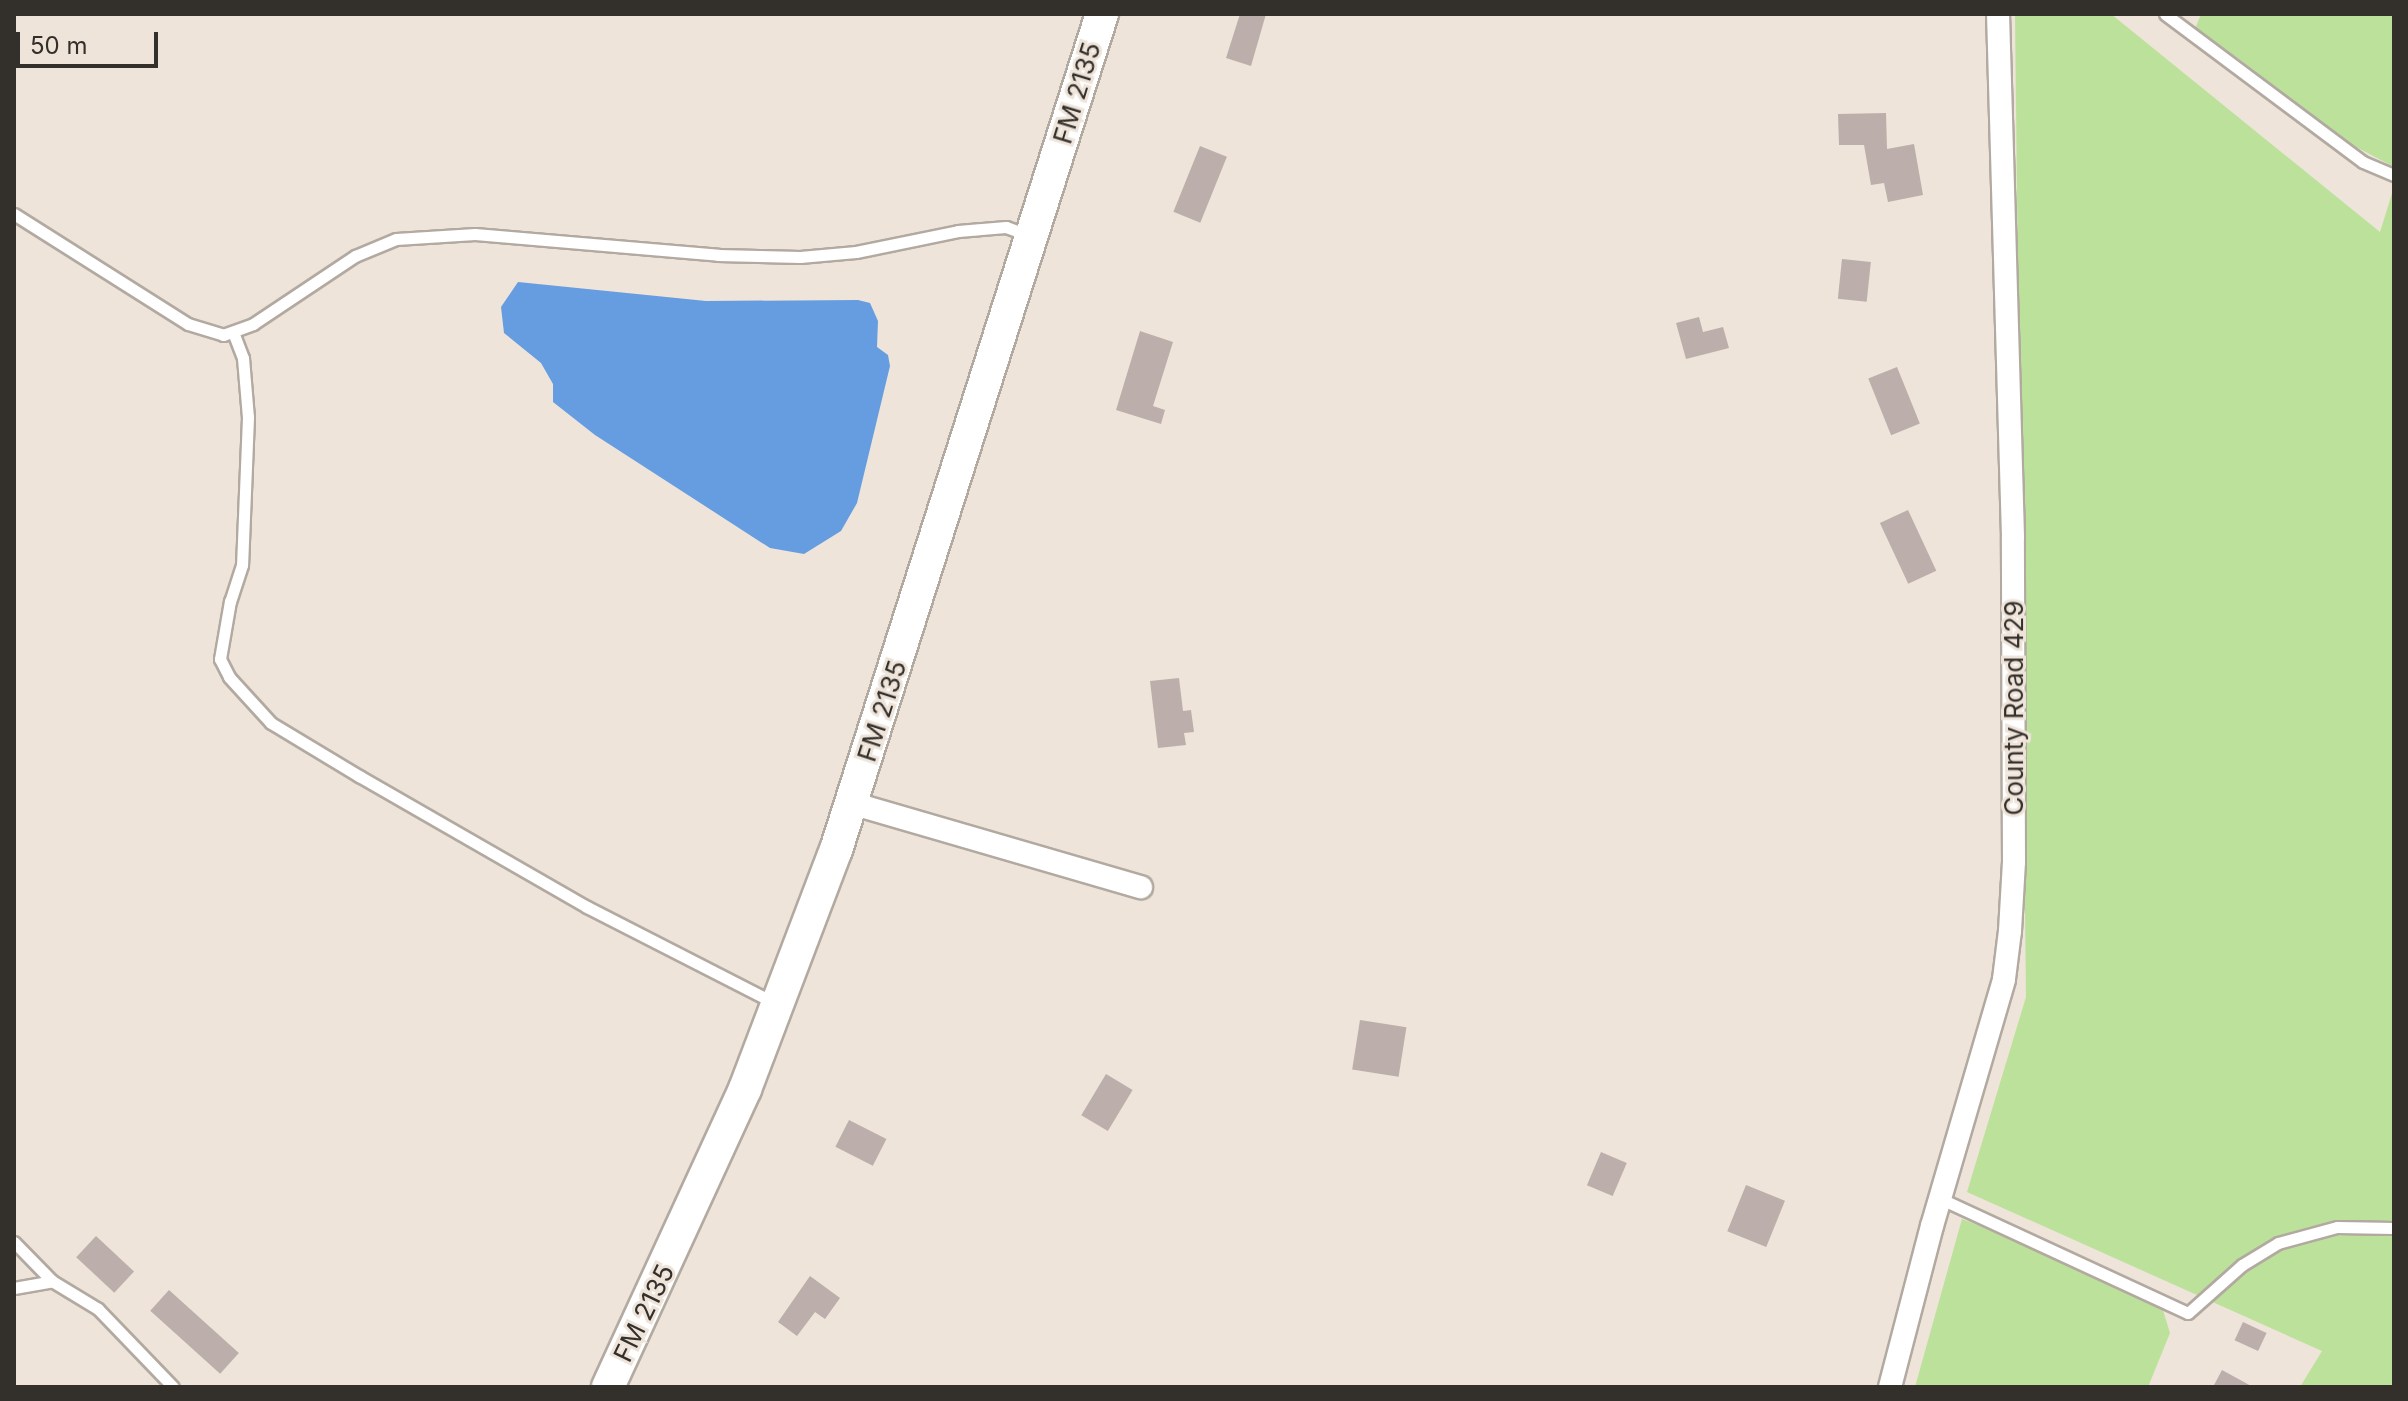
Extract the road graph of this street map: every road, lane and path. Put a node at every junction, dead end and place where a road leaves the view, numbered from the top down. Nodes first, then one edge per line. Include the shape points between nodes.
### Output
1 (1102, 14) edge
2 (1998, 14) edge
3 (2165, 14) edge
4 (2394, 175) edge
5 (14, 214) edge
6 (1033, 237) junction
7 (233, 332) junction
8 (851, 803) junction
9 (1141, 887) dead end
10 (777, 1004) junction
11 (1939, 1198) junction
12 (2394, 1228) edge
13 (14, 1242) edge
14 (52, 1281) junction
15 (14, 1288) edge
16 (173, 1387) edge
17 (608, 1387) edge
18 (1890, 1387) edge

1 - 6 street, FM 2135 / FM 2135
2 - 11 street, County Road 429 via 2013,537 2014,862 2004,979
3 - 4 lane via 2363,162
5 - 7 lane via 188,324 223,335
6 - 7 lane via 1006,227 958,231 856,252 800,257 475,234 396,239 355,256
6 - 8 street, FM 2135 / FM 2135
7 - 10 lane via 243,358 248,417 242,565 220,659 229,677 271,723 359,776 587,907
8 - 9 street
8 - 10 street, FM 2135 / FM 2135
10 - 17 street, FM 2135 / FM 2135 via 707,1176
11 - 12 lane via 2188,1313 2242,1265 2278,1243 2337,1227
11 - 18 street, County Road 429
13 - 14 lane
14 - 15 lane
14 - 16 lane via 98,1309

